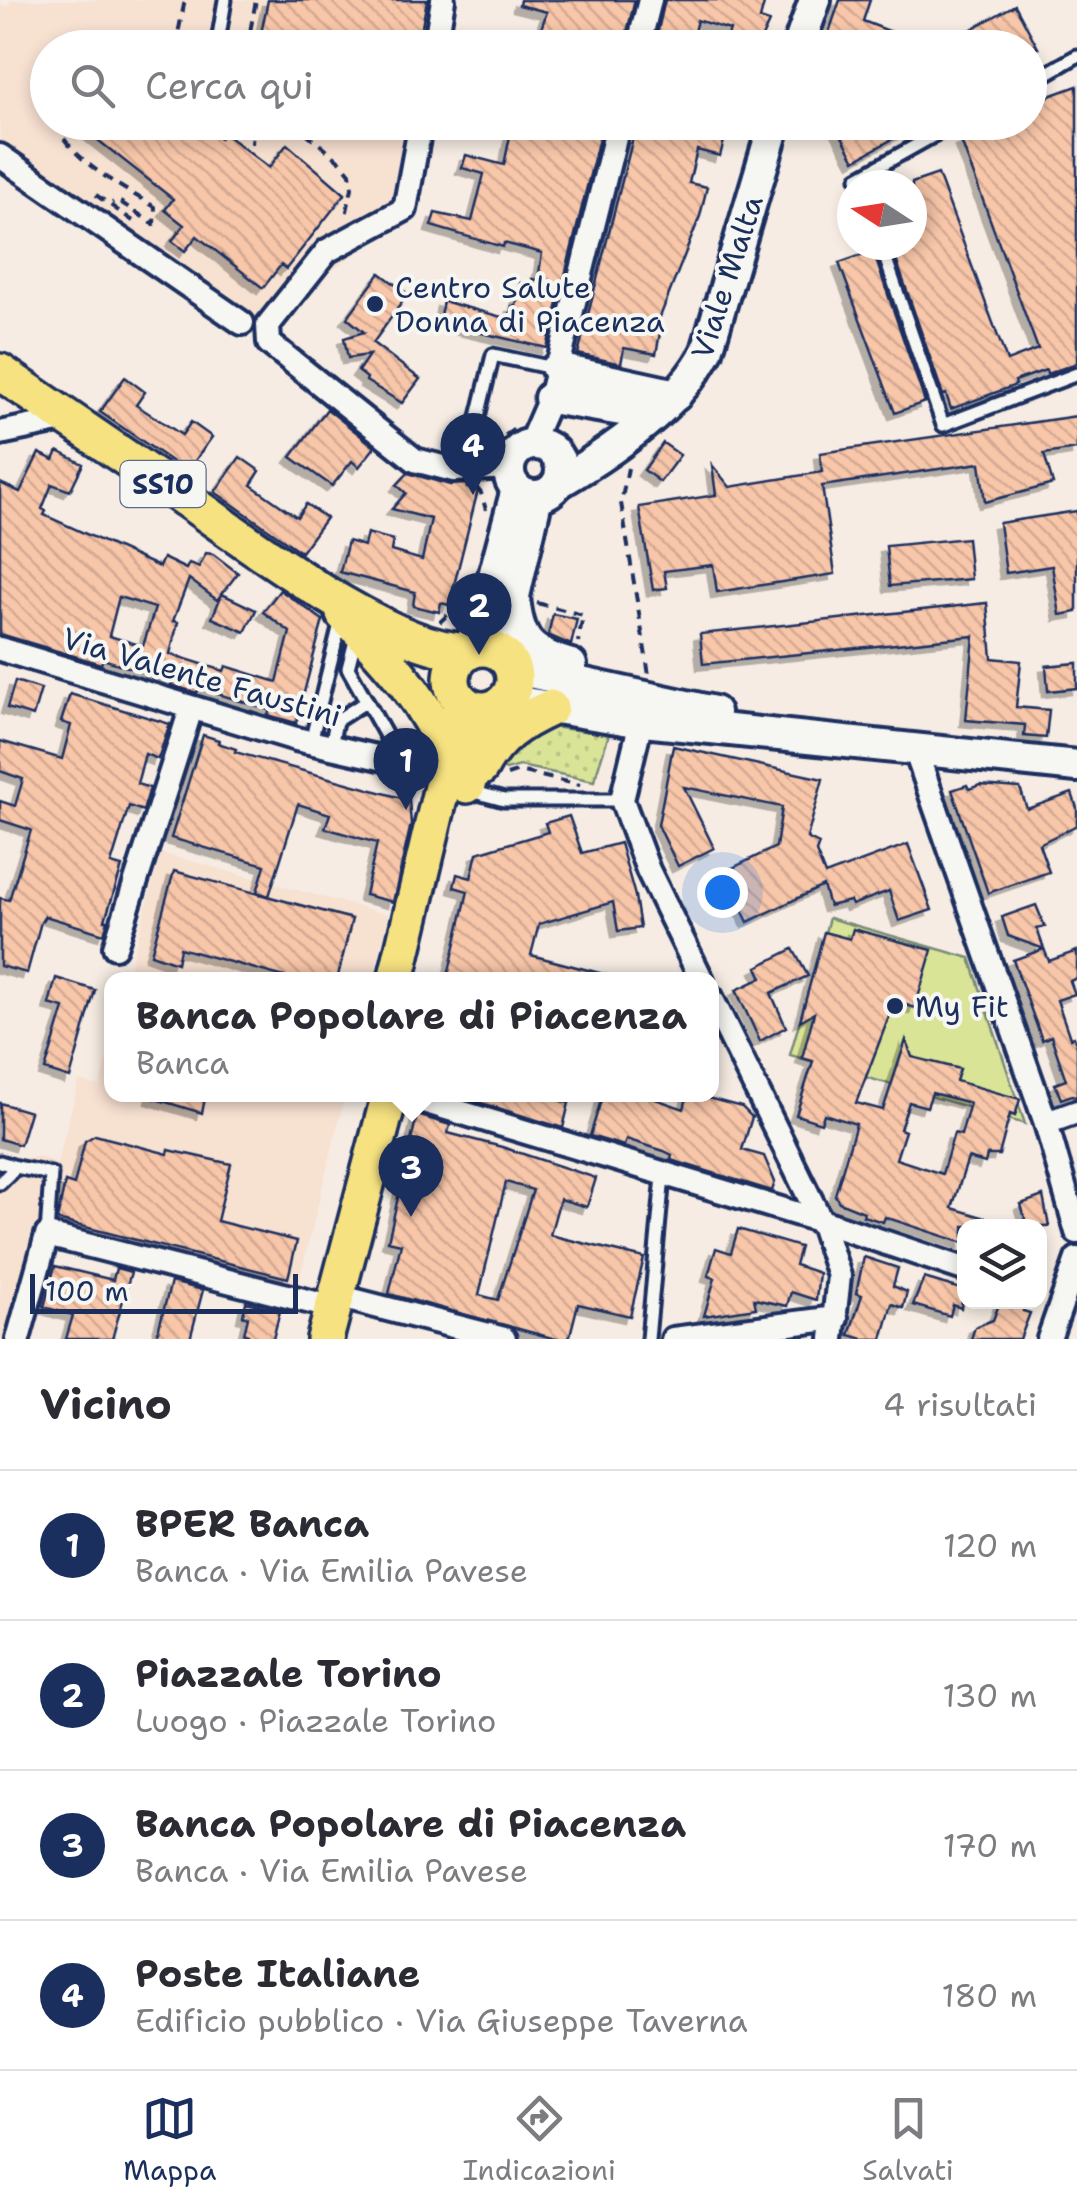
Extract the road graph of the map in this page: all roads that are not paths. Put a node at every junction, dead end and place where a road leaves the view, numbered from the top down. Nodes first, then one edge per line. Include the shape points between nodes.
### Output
1 (225, 0) edge
2 (444, 0) edge
3 (650, 0) edge
4 (815, 0) edge
5 (219, 30) edge
6 (438, 30) edge
7 (642, 30) edge
8 (804, 30) edge
9 (1077, 56) edge
10 (1047, 73) edge
11 (418, 140) edge
12 (615, 140) edge
13 (770, 140) edge
14 (926, 140) edge
15 (0, 156) edge
16 (872, 170) edge
17 (886, 260) edge
18 (242, 323) dead end
19 (0, 372) edge
20 (1077, 374) edge
21 (554, 383) junction
22 (676, 395) junction
23 (651, 415) junction
24 (68, 418) junction
25 (0, 433) edge
26 (544, 447) junction
27 (469, 478) junction
28 (530, 484) junction
29 (520, 598) junction
30 (343, 612) junction
31 (0, 649) edge
32 (485, 683) junction
33 (367, 701) junction
34 (692, 706) junction
35 (550, 708) junction
36 (191, 709) junction
37 (641, 721) junction
38 (794, 735) junction
39 (321, 745) junction
40 (915, 749) junction
41 (400, 762) junction
42 (1076, 768) edge
43 (464, 774) junction
44 (622, 800) junction
45 (115, 948) dead end
46 (399, 972) edge
47 (420, 972) edge
48 (698, 972) edge
49 (719, 1013) edge
50 (365, 1102) edge
51 (388, 1102) edge
52 (426, 1102) edge
53 (1077, 1112) edge
54 (1046, 1123) junction
55 (0, 1162) edge
56 (16, 1167) junction
57 (664, 1176) junction
58 (0, 1183) edge
59 (821, 1220) junction
60 (1077, 1232) edge
61 (47, 1235) junction
62 (1077, 1258) edge
63 (957, 1267) edge
64 (1050, 1298) edge
65 (326, 1299) junction
66 (834, 1328) edge
67 (18, 1339) edge
68 (306, 1339) edge
69 (326, 1339) edge
70 (504, 1339) edge
71 (648, 1339) edge
72 (673, 1339) edge
73 (1049, 1339) edge

1 - 5 lane
2 - 6 street
3 - 7 street
4 - 8 street
9 - 10 lane
11 - 27 street via 405,209 327,251 268,325 269,343 397,449
12 - 21 street
13 - 22 street, Viale Malta via 708,351
14 - 16 lane
15 - 18 street
17 - 20 lane via 944,425
19 - 24 main road, SS10
21 - 22 street
21 - 23 street
21 - 26 street
21 - 27 lane via 494,355
22 - 23 street, Viale Malta
23 - 26 street, Viale Malta
23 - 28 street, Viale Malta via 612,449
24 - 25 street
24 - 30 main road, SS10
26 - 28 street via 561,467
26 - 28 street via 516,452
27 - 28 street
28 - 29 street
28 - 32 street via 490,591
29 - 32 street
29 - 34 street via 520,632 538,653
30 - 32 main road, SS10 via 452,652
30 - 33 lane via 348,668
30 - 39 lane
30 - 43 main road, SS10 via 424,705
31 - 36 street, Via Valente Faustini
32 - 34 street
32 - 35 street
32 - 43 main road
33 - 39 lane via 336,720
33 - 41 lane
34 - 38 street
35 - 37 street
35 - 43 main road via 516,724
36 - 39 street, Via Valente Faustini
36 - 45 street
37 - 38 street
37 - 44 street
38 - 40 street
39 - 41 street, Via Valente Faustini
40 - 42 street
40 - 54 street
41 - 43 street, Via Valente Faustini
43 - 44 lane via 504,800
43 - 46 main road
43 - 47 main road
44 - 48 street
49 - 59 street
50 - 65 main road
51 - 65 main road
52 - 57 street
53 - 54 street
54 - 60 street
55 - 56 lane
56 - 58 lane
56 - 61 lane via 51,1174
57 - 59 street
57 - 71 lane
59 - 63 street
59 - 66 street via 839,1276
61 - 65 street
61 - 67 street
62 - 64 street
64 - 73 street
65 - 68 main road
65 - 69 main road
65 - 70 street
66 - 72 street

